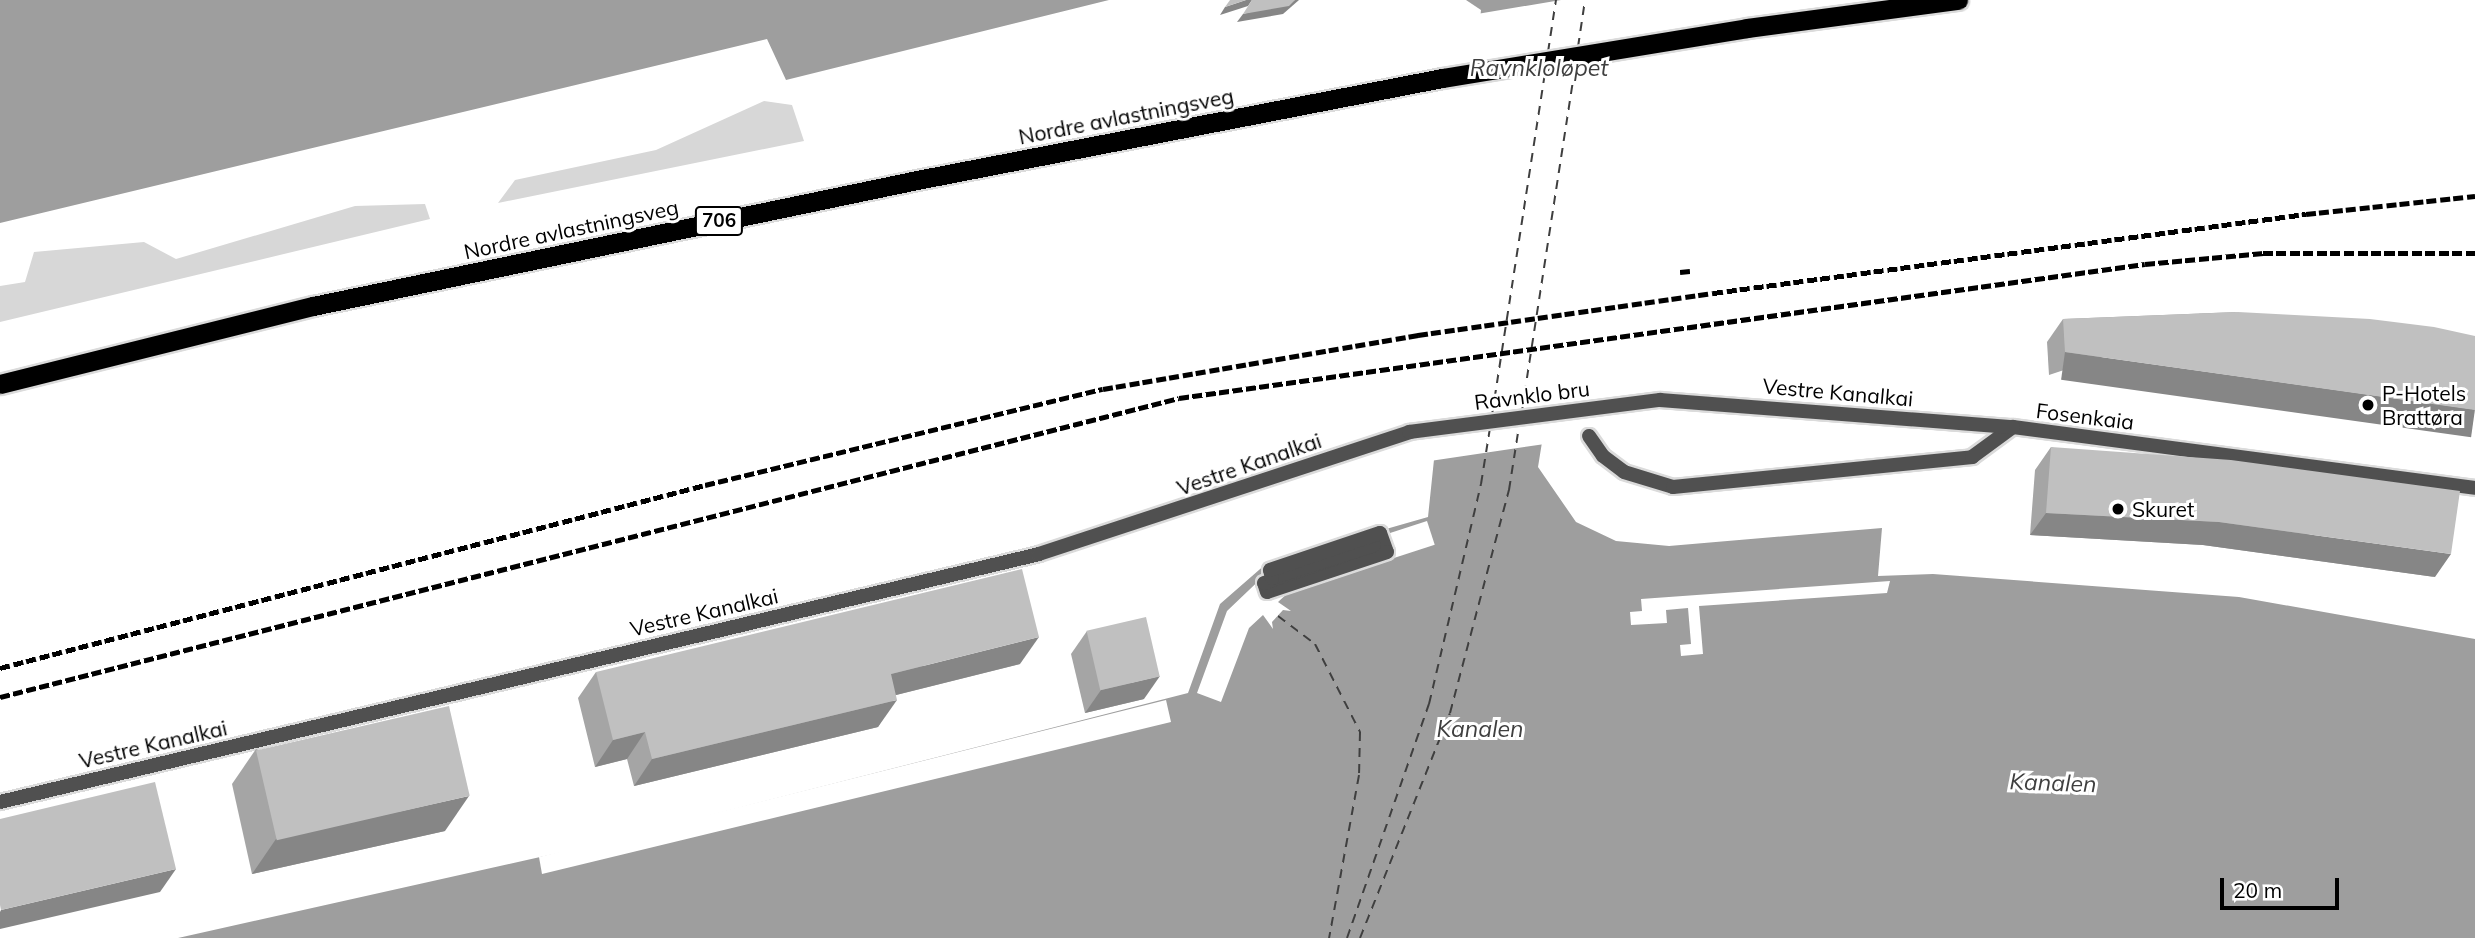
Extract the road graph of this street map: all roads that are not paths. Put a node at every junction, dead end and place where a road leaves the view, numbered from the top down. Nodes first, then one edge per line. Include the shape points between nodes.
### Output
1 (1958, 0) edge
2 (0, 384) edge
3 (1660, 400) joint
4 (2013, 427) junction
5 (1409, 432) joint
6 (1589, 436) dead end
7 (2475, 488) edge
8 (1267, 592) joint
9 (0, 802) edge

1 - 2 highway, Nordre avlastningsveg / 706 via 1747,28 1442,78 916,180 313,306
3 - 4 street, Vestre Kanalkai
3 - 5 street, Ravnklo bru
4 - 6 street, Fosenkaia via 1972,457 1673,487 1624,472 1603,456
4 - 7 street, Fosenkaia
5 - 9 street, Vestre Kanalkai via 1039,554
8 - 8 street via 1387,552 1380,533 1270,570 1272,578 1374,545 1264,583

